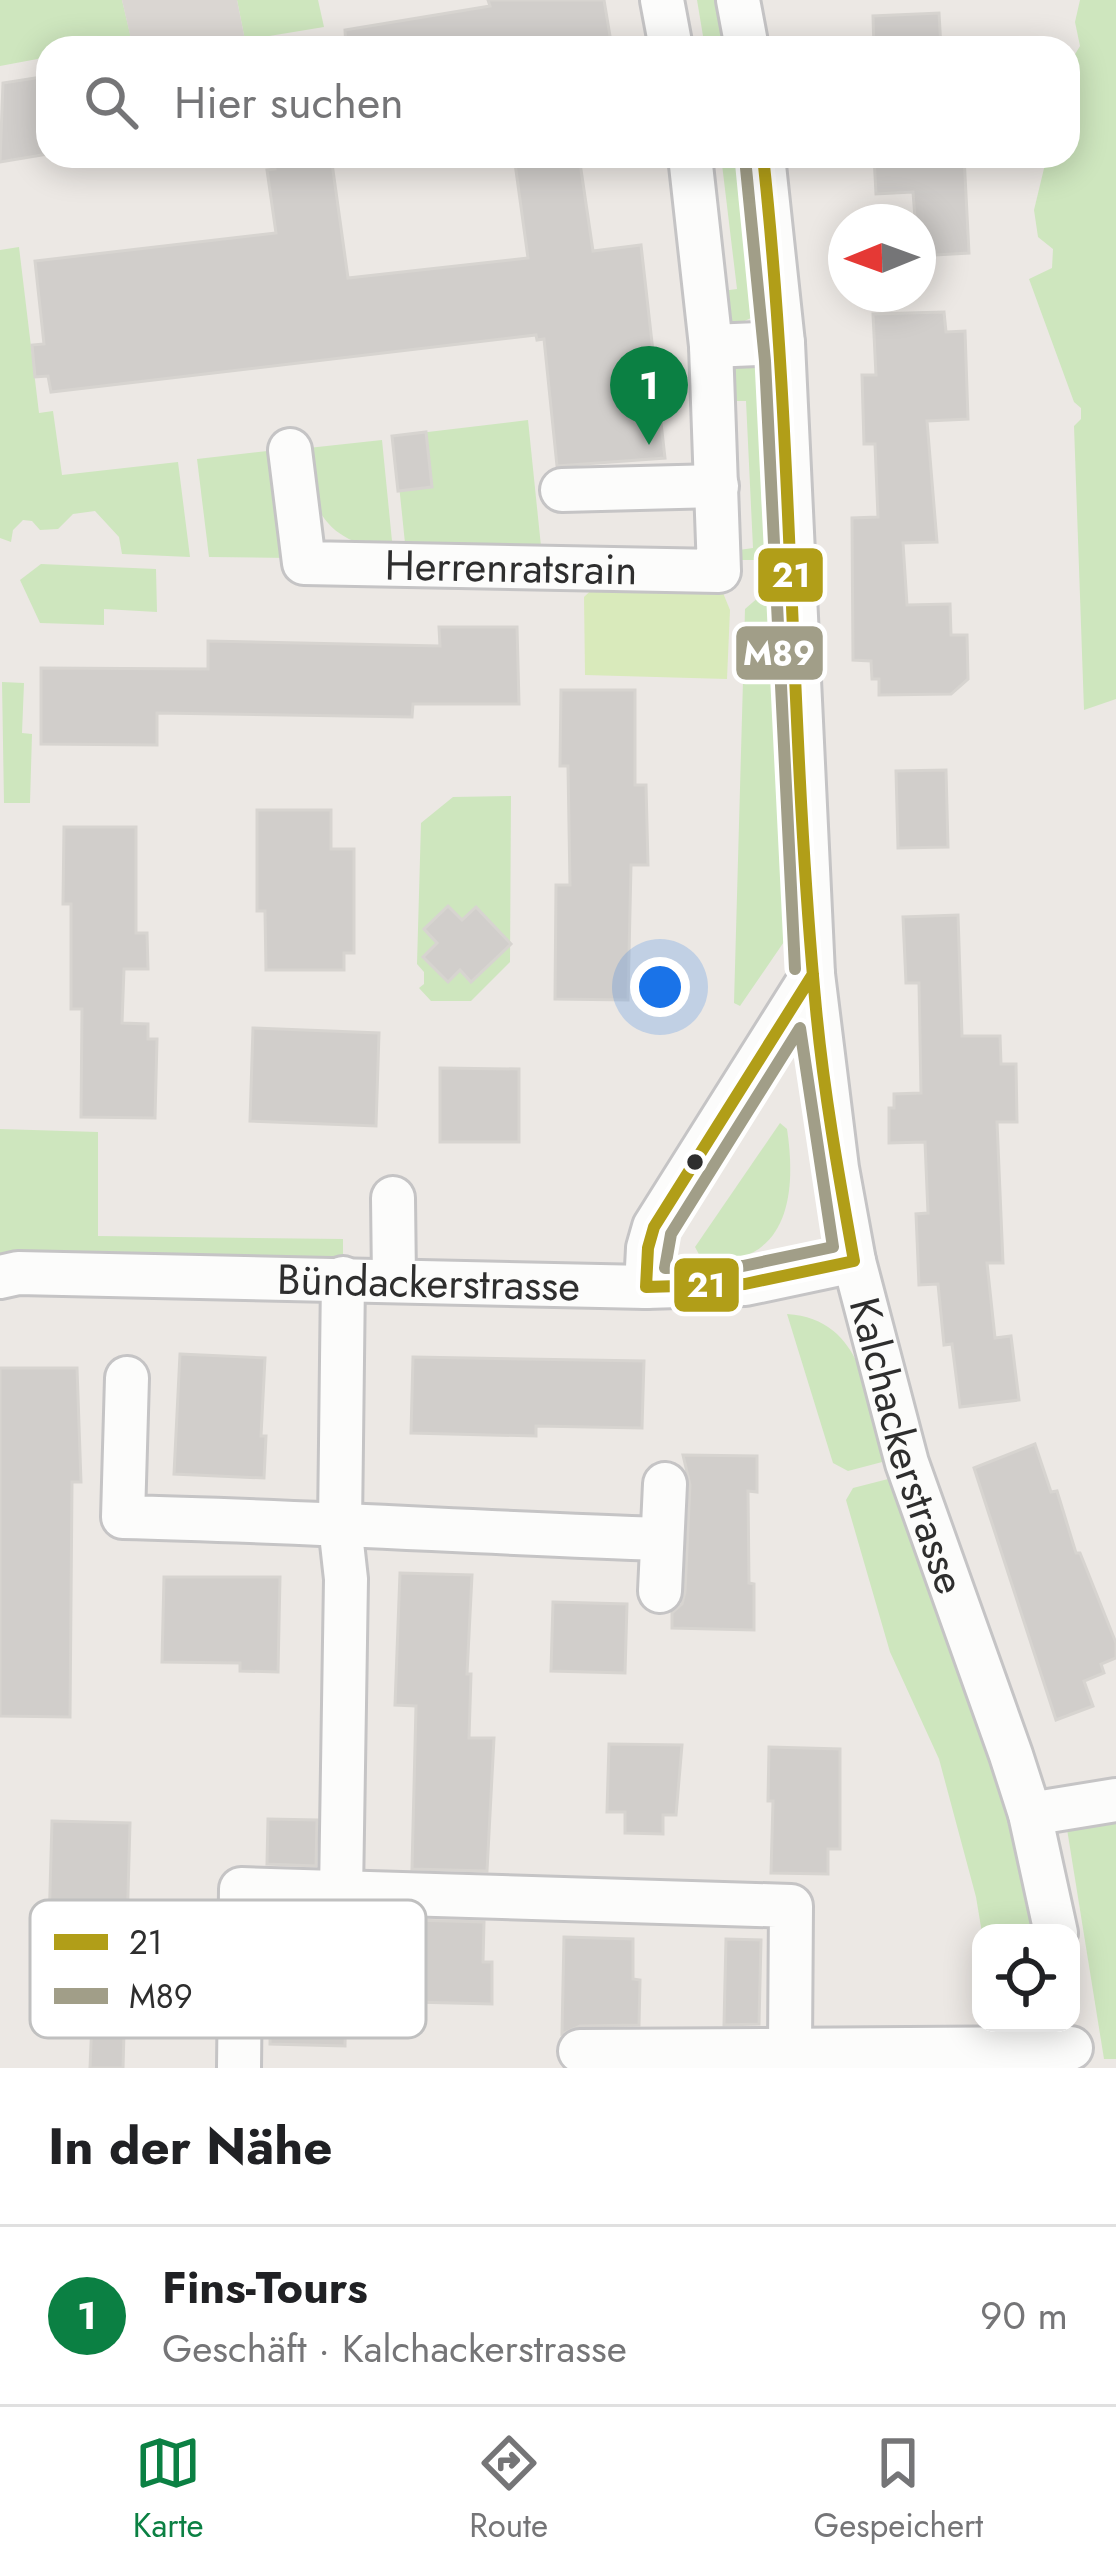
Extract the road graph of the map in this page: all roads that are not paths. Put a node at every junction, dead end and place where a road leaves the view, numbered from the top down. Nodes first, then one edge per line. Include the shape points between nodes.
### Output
1 (662, 0) edge
2 (738, 0) edge
3 (669, 36) edge
4 (745, 36) edge
5 (690, 168) edge
6 (764, 168) edge
7 (783, 343) junction
8 (711, 346) junction
9 (290, 450) dead end
10 (716, 486) junction
11 (562, 490) dead end
12 (812, 974) junction
13 (393, 1198) dead end
14 (854, 1261) junction
15 (0, 1277) edge
16 (343, 1278) junction
17 (394, 1279) junction
18 (646, 1287) junction
19 (127, 1378) dead end
20 (665, 1484) dead end
21 (340, 1525) junction
22 (662, 1540) junction
23 (660, 1592) dead end
24 (314, 1724) dead end
25 (1116, 1800) edge
26 (1030, 1814) junction
27 (340, 1893) junction
28 (241, 1900) edge
29 (1054, 1924) edge
30 (239, 2038) edge
31 (1070, 2046) edge
32 (790, 2048) junction
33 (580, 2051) dead end
34 (239, 2068) edge

1 - 3 street
2 - 4 street
5 - 8 street
6 - 7 street, Kalchackerstrasse
7 - 8 street
7 - 12 street, Kalchackerstrasse
8 - 10 street
9 - 10 street, Herrenratsrain via 304,563 719,571
10 - 11 street
12 - 14 street, Kalchackerstrasse
12 - 18 street via 654,1227
13 - 17 street
14 - 18 street, Bündackerstrasse via 746,1283
14 - 26 street, Kalchackerstrasse via 907,1463
15 - 16 street, Bündackerstrasse
16 - 17 street, Bündackerstrasse
16 - 21 street
17 - 18 street, Bündackerstrasse
19 - 21 street via 124,1516
20 - 22 street
21 - 22 street
21 - 24 street via 318,1576
21 - 27 street
22 - 23 street
25 - 26 street
26 - 29 street, Kalchackerstrasse
27 - 28 street via 241,1889
27 - 32 street via 791,1906
30 - 34 street
31 - 32 street
32 - 33 street

